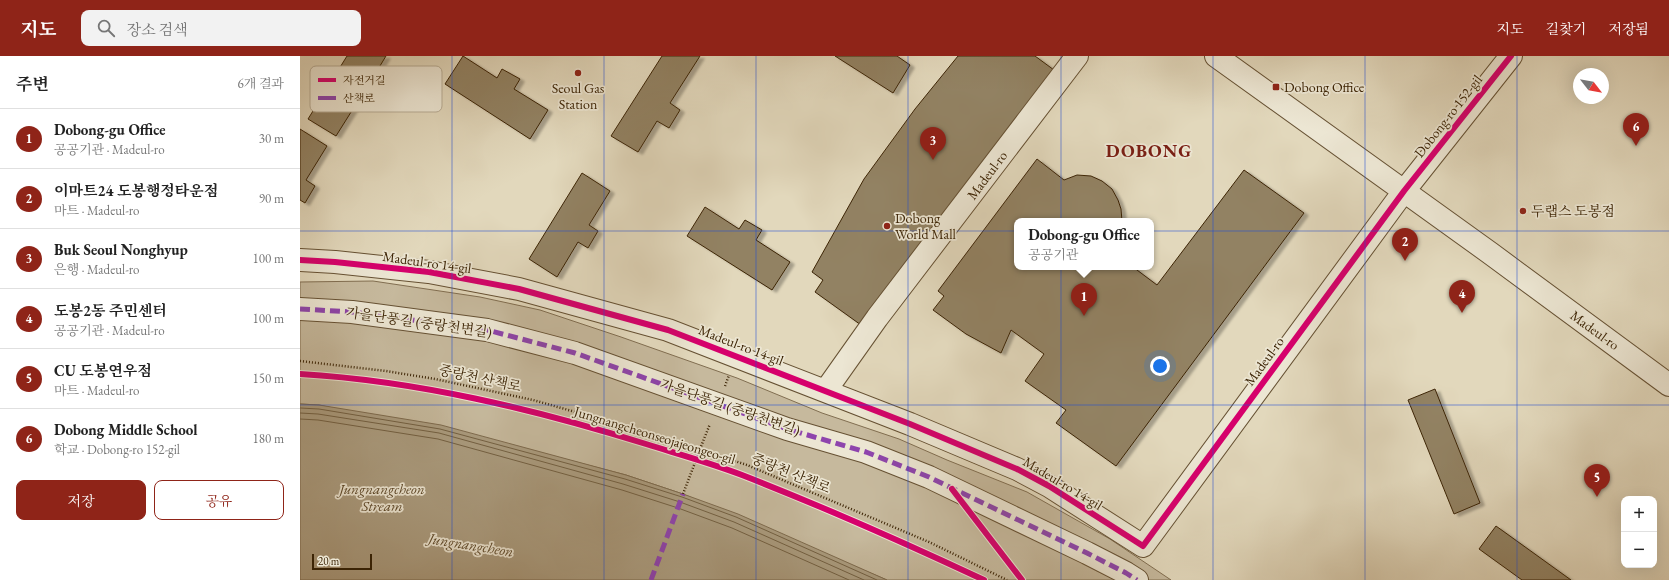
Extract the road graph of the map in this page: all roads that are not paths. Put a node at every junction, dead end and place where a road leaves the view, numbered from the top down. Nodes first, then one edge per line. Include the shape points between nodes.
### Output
1 (1077, 56) edge
2 (1216, 56) edge
3 (1511, 56) edge
4 (1404, 191) junction
5 (300, 260) edge
6 (300, 309) edge
7 (1669, 385) edge
8 (826, 390) junction
9 (1143, 546) joint
10 (1137, 580) edge

1 - 8 street, Madeul-ro via 877,318
2 - 4 street, Madeul-ro
3 - 4 street, Dobong-ro 152-gil
4 - 7 street, Madeul-ro
4 - 9 street, Madeul-ro
5 - 8 street, Madeul-ro 14-gil via 429,272 518,289 668,330
6 - 10 street, 가을단풍길 (중랑천변길) via 352,312 487,330 575,353 929,476 1087,552
8 - 9 street, Madeul-ro 14-gil via 1017,469 1049,486

